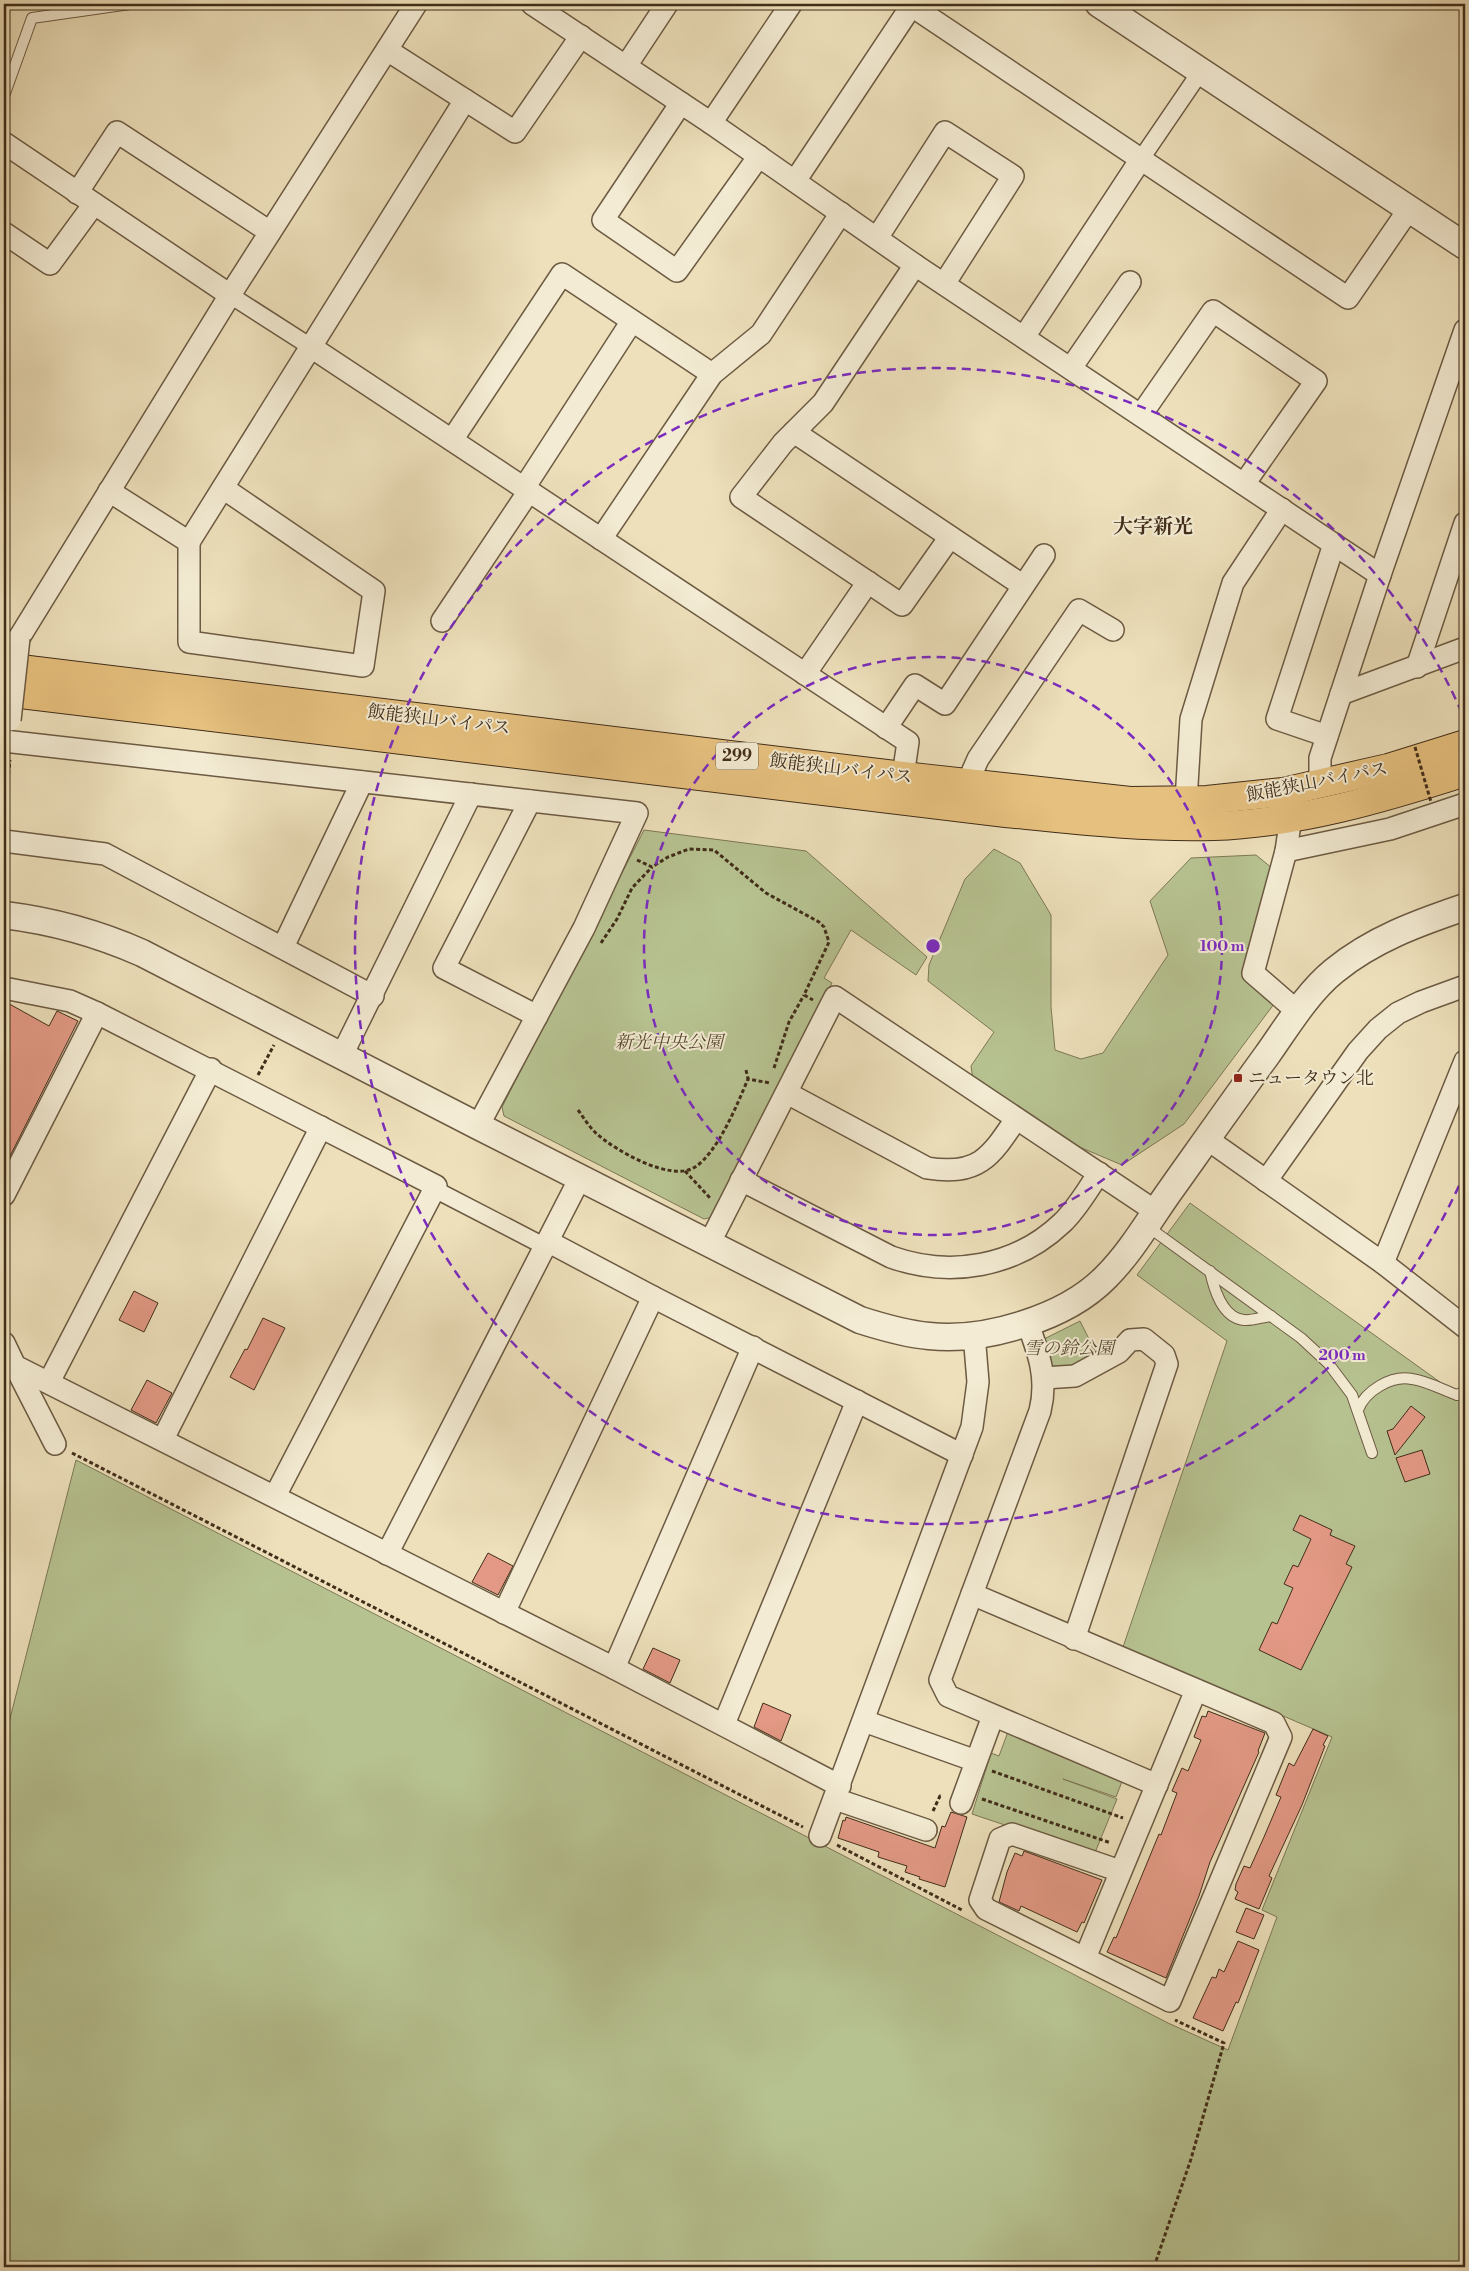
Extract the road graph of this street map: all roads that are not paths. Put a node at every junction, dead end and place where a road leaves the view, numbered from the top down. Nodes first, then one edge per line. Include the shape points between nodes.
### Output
1 (130, 4) edge
2 (416, 4) edge
3 (532, 4) edge
4 (667, 4) edge
5 (791, 4) edge
6 (1099, 4) edge
7 (911, 5) edge
8 (581, 36) junction
9 (387, 50) junction
10 (626, 66) junction
11 (1200, 71) junction
12 (4, 96) edge
13 (465, 100) junction
14 (681, 103) junction
15 (711, 123) junction
16 (4, 143) edge
17 (759, 156) junction
18 (1141, 159) junction
19 (795, 181) junction
20 (86, 198) junction
21 (1409, 209) junction
22 (841, 213) junction
23 (270, 232) junction
24 (4, 233) edge
25 (877, 238) junction
26 (1465, 246) edge
27 (915, 264) junction
28 (1130, 282) dead end
29 (944, 284) junction
30 (230, 294) junction
31 (632, 321) junction
32 (1465, 330) edge
33 (1024, 337) junction
34 (311, 347) junction
35 (1070, 368) junction
36 (712, 374) junction
37 (1141, 415) junction
38 (794, 432) junction
39 (452, 440) junction
40 (1244, 484) junction
41 (223, 488) junction
42 (526, 489) junction
43 (109, 492) junction
44 (1282, 509) junction
45 (1465, 523) edge
46 (950, 537) junction
47 (601, 539) junction
48 (189, 542) junction
49 (1334, 544) junction
50 (1044, 555) dead end
51 (1380, 575) junction
52 (868, 582) junction
53 (1022, 585) junction
54 (442, 621) dead end
55 (1113, 630) dead end
56 (1465, 648) edge
57 (4, 667) edge
58 (1417, 667) junction
59 (805, 674) junction
60 (4, 692) edge
61 (1341, 694) junction
62 (886, 728) junction
63 (1327, 736) junction
64 (8, 741) edge
65 (1465, 744) edge
66 (1465, 772) edge
67 (903, 776) junction
68 (362, 782) junction
69 (967, 784) junction
70 (1320, 784) junction
71 (471, 794) junction
72 (530, 801) junction
73 (1186, 801) junction
74 (1465, 804) edge
75 (1291, 816) junction
76 (4, 841) edge
77 (1286, 851) junction
78 (1465, 907) edge
79 (4, 915) edge
80 (283, 947) junction
81 (1465, 986) edge
82 (4, 988) edge
83 (373, 996) junction
84 (1298, 1012) junction
85 (97, 1013) junction
86 (537, 1016) junction
87 (342, 1055) junction
88 (1465, 1061) edge
89 (211, 1069) junction
90 (787, 1093) junction
91 (1016, 1119) junction
92 (478, 1126) junction
93 (321, 1127) junction
94 (1207, 1140) junction
95 (1099, 1173) junction
96 (580, 1178) junction
97 (741, 1180) junction
98 (1266, 1181) junction
99 (434, 1189) junction
100 (4, 1195) edge
101 (1151, 1218) junction
102 (547, 1244) junction
103 (708, 1244) junction
104 (1383, 1263) junction
105 (1210, 1271) junction
106 (652, 1297) junction
107 (1271, 1316) junction
108 (1028, 1324) junction
109 (1465, 1327) edge
110 (974, 1334) junction
111 (4, 1343) edge
112 (753, 1347) junction
113 (15, 1366) junction
114 (1044, 1378) junction
115 (49, 1382) junction
116 (1465, 1391) edge
117 (857, 1401) junction
118 (1358, 1410) junction
119 (162, 1440) junction
120 (55, 1444) road end
121 (1372, 1453) dead end
122 (962, 1454) junction
123 (275, 1496) junction
124 (387, 1554) junction
125 (972, 1594) junction
126 (504, 1613) junction
127 (1074, 1639) junction
128 (614, 1668) junction
129 (1196, 1690) junction
130 (993, 1716) junction
131 (864, 1721) junction
132 (724, 1724) junction
133 (982, 1769) junction
134 (1157, 1785) junction
135 (838, 1793) junction
136 (961, 1804) road end
137 (926, 1830) road end
138 (820, 1836) road end
139 (1120, 1871) junction
140 (1085, 1958) junction

1 - 12 lane via 32,18
2 - 9 street
3 - 8 street
4 - 10 street
5 - 15 street
6 - 11 street
7 - 18 street
7 - 19 street
8 - 10 street
8 - 13 street via 515,132
9 - 13 street
9 - 23 street
10 - 14 street
11 - 18 street
11 - 21 street
13 - 34 street
14 - 15 street
14 - 17 street via 604,220 677,271
15 - 17 street
16 - 20 street
17 - 19 street
18 - 21 street via 1348,298
18 - 33 street
19 - 22 street
20 - 23 street via 117,132
20 - 24 street via 50,264
20 - 30 street
21 - 26 street
22 - 25 street
22 - 36 street via 761,334
23 - 30 street
25 - 27 street
25 - 29 street via 945,132 1013,176
27 - 29 street
27 - 38 street via 823,402
28 - 35 street
29 - 33 street
30 - 34 street
30 - 43 street
31 - 36 street
31 - 39 street via 562,274
31 - 42 street
32 - 51 street
33 - 35 street
34 - 39 street
34 - 41 street
35 - 37 street
36 - 47 street
37 - 40 street
37 - 40 street via 1213,311 1316,381
38 - 46 street
38 - 52 street via 741,497
39 - 42 street
40 - 44 street
41 - 48 street
41 - 48 street via 374,592 363,666 189,642
42 - 47 street
42 - 54 street
43 - 48 street
43 - 64 street, bridge via 19,638
44 - 49 street
44 - 73 street via 1232,583 1191,719
45 - 58 street
46 - 52 street via 902,605
46 - 53 street
47 - 59 street
49 - 51 street
49 - 63 street via 1277,719
50 - 53 street
51 - 61 street
52 - 59 street
53 - 62 street via 945,704 915,685
55 - 69 street via 1079,610 978,759
56 - 58 street
57 - 67 highway, 飯能狭山バイパス / 299
58 - 61 street
59 - 62 street
60 - 75 highway, 飯能狭山バイパス / 299 via 1006,813 1131,825 1215,826
61 - 63 street
62 - 67 street via 908,742
63 - 70 street via 1320,758
64 - 68 street
65 - 70 highway, 飯能狭山バイパス / 299 via 1388,768
66 - 75 highway, 飯能狭山バイパス / 299 via 1350,806
67 - 69 highway, 飯能狭山バイパス / 299
68 - 71 street
68 - 80 street
69 - 73 highway, 飯能狭山バイパス / 299 via 1130,802
70 - 73 highway, 飯能狭山バイパス / 299 via 1283,792
71 - 72 street
71 - 83 street
72 - 86 street via 444,968
72 - 86 street via 637,813 584,928
74 - 77 street via 1390,829
75 - 77 street
76 - 80 street via 105,854
77 - 84 street via 1253,973
78 - 84 street via 1401,930 1364,949 1332,972
79 - 87 street via 64,924 121,943
80 - 83 street
81 - 98 street via 1398,1013 1378,1029
82 - 85 street via 70,1001
83 - 87 street
84 - 94 street
85 - 89 street
85 - 100 street
86 - 92 street
87 - 92 street
88 - 104 street
89 - 93 street
89 - 115 street
90 - 91 street via 927,1168 945,1171 975,1165 990,1156
90 - 91 street via 834,997
90 - 97 street
91 - 95 street
92 - 96 street
93 - 99 street via 436,1186
93 - 119 street
94 - 98 street
94 - 101 street
95 - 97 street via 1064,1221 1043,1239 983,1266 940,1269 915,1266 891,1257
95 - 101 street
96 - 102 street
96 - 103 street
97 - 103 street
98 - 104 street
99 - 102 street
99 - 123 street
101 - 105 lane
101 - 108 street via 1105,1278 1075,1300
102 - 106 street
102 - 124 street
103 - 110 street via 860,1320 930,1337
104 - 109 street
105 - 107 lane
105 - 107 lane via 1220,1302 1236,1318 1249,1320
106 - 112 street
106 - 126 street
107 - 118 lane via 1328,1363 1352,1395
108 - 110 street
108 - 114 street
110 - 122 street via 978,1398
111 - 113 street
112 - 117 street
112 - 128 street
113 - 115 street
113 - 120 street
114 - 125 street via 1040,1411
114 - 127 street via 1075,1376 1119,1352 1130,1340 1144,1339 1164,1355 1167,1364
115 - 119 street
116 - 118 lane via 1457,1395 1412,1379 1399,1380 1369,1392
117 - 122 street
117 - 132 street
118 - 121 lane
119 - 123 street
122 - 131 street
123 - 124 street
124 - 126 street
125 - 127 street
125 - 130 street via 940,1680 948,1696
126 - 128 street
127 - 129 street
128 - 132 street
129 - 134 street
129 - 140 street via 1274,1722 1281,1738 1170,2001
130 - 133 street
130 - 134 street
131 - 133 street
131 - 135 street
132 - 135 street
133 - 136 street
134 - 139 street
135 - 137 street
135 - 138 street
139 - 140 street
139 - 140 street via 1012,1834 1000,1839 980,1900 986,1909

